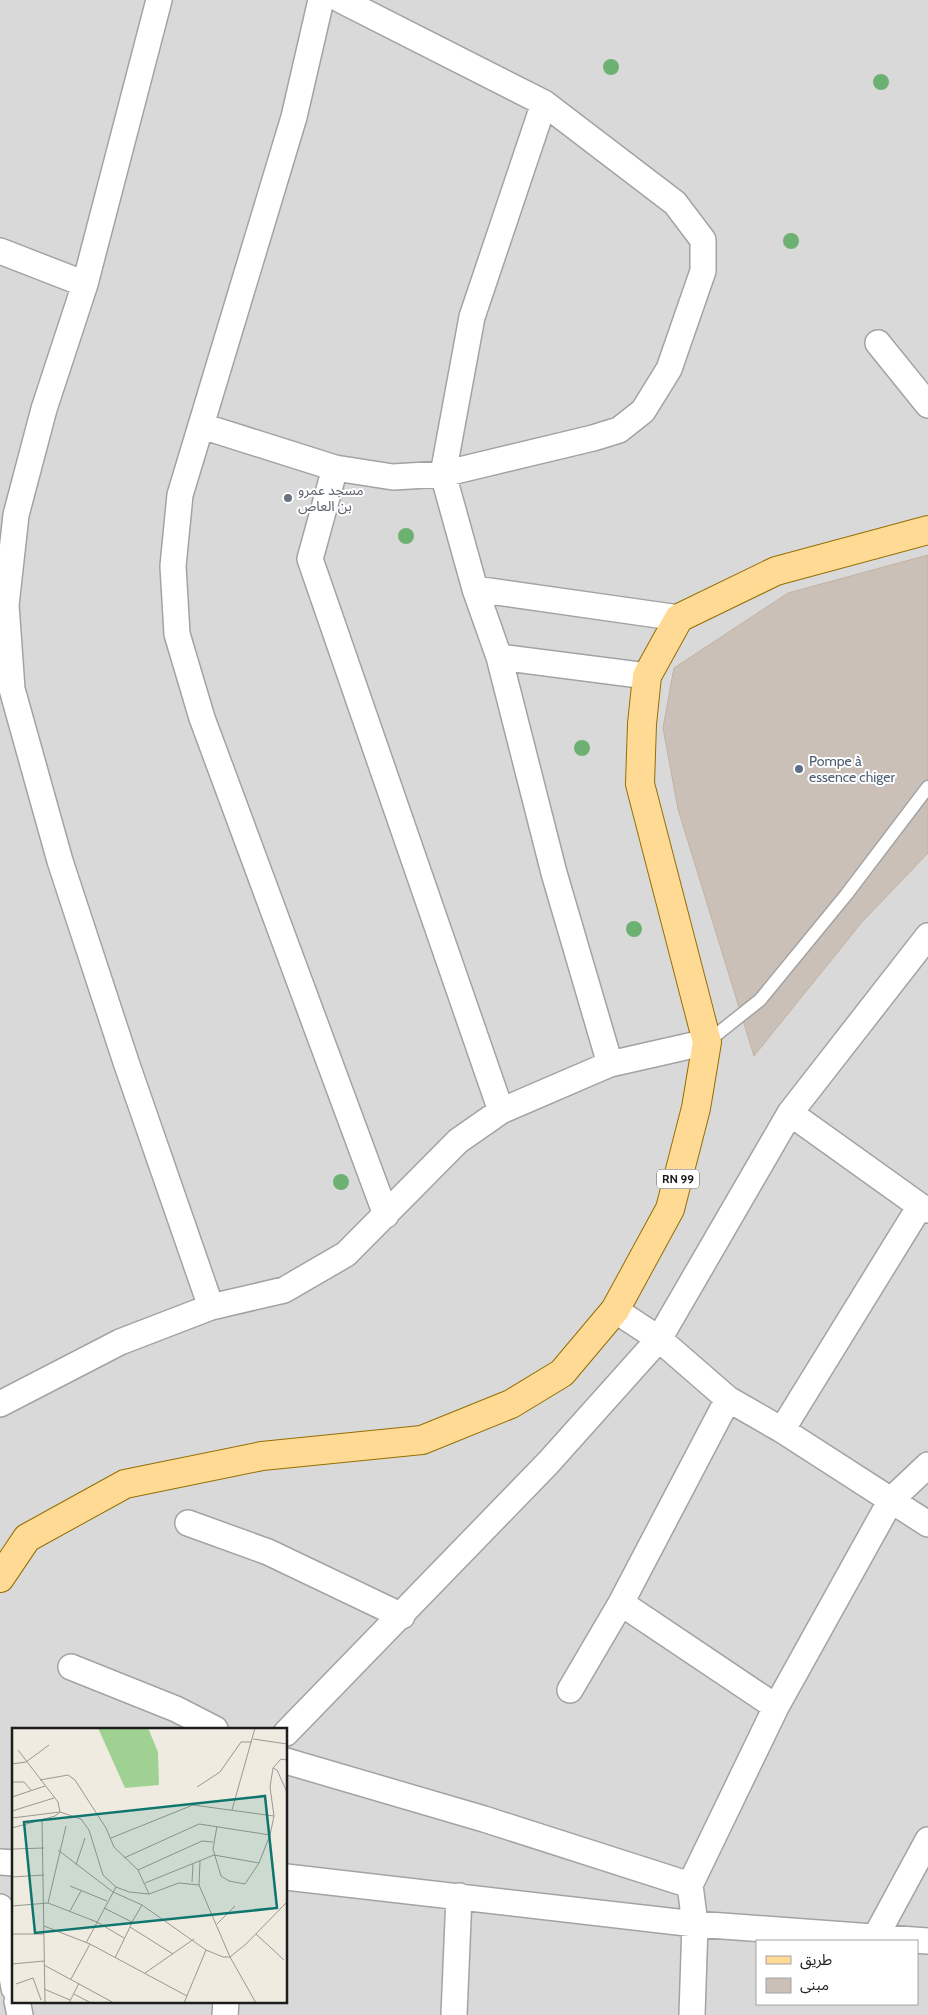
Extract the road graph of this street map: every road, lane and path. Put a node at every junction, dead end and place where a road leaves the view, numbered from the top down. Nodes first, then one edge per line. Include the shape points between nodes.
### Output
1 (159, 0) edge
2 (321, 0) edge
3 (341, 0) edge
4 (544, 103) junction
5 (0, 251) edge
6 (84, 284) junction
7 (878, 343) dead end
8 (928, 405) edge
9 (202, 426) junction
10 (335, 468) junction
11 (443, 474) junction
12 (928, 530) edge
13 (475, 589) junction
14 (679, 618) junction
15 (499, 656) junction
16 (647, 676) junction
17 (928, 787) edge
18 (928, 936) edge
19 (707, 1042) junction
20 (610, 1064) junction
21 (501, 1111) junction
22 (790, 1113) junction
23 (924, 1208) edge
24 (386, 1215) junction
25 (211, 1307) junction
26 (616, 1310) junction
27 (659, 1340) junction
28 (728, 1399) junction
29 (0, 1404) edge
30 (782, 1430) junction
31 (928, 1465) edge
32 (891, 1500) junction
33 (188, 1523) dead end
34 (928, 1524) edge
35 (0, 1578) edge
36 (621, 1603) junction
37 (402, 1616) junction
38 (70, 1667) dead end
39 (570, 1690) dead end
40 (776, 1707) junction
41 (212, 1728) edge
42 (288, 1731) edge
43 (288, 1762) edge
44 (928, 1840) edge
45 (288, 1878) edge
46 (690, 1885) junction
47 (459, 1896) junction
48 (0, 1907) edge
49 (695, 1924) junction
50 (876, 1936) junction
51 (918, 1940) edge
52 (12, 1976) edge
53 (17, 2002) edge
54 (226, 2002) edge
55 (20, 2015) edge
56 (226, 2015) edge
57 (454, 2015) edge
58 (692, 2015) edge

1 - 6 street
2 - 9 street via 294,117
3 - 4 street
4 - 11 street via 472,317
4 - 11 street via 675,204 703,240 703,271 669,369 637,416 619,430
5 - 6 street
6 - 25 street via 44,409 16,515 6,605 12,689 60,861
7 - 8 street
9 - 10 street
9 - 24 street via 180,495 173,566 177,634 218,764
10 - 11 street via 393,477
10 - 21 street via 310,559
11 - 13 street
12 - 14 main road via 776,571
13 - 14 street
13 - 15 street
14 - 16 main road, RN 99
15 - 16 street
15 - 20 street via 554,873
16 - 19 main road, RN 99 via 640,784
17 - 19 lane via 760,1000
18 - 22 street
19 - 20 street
19 - 26 main road, RN 99 via 696,1108 670,1209
20 - 21 street
21 - 24 street via 458,1142
22 - 23 street
22 - 27 street
23 - 30 street
24 - 25 street via 346,1254 284,1290
25 - 29 street via 120,1342
26 - 27 street
26 - 35 main road, RN 99 via 562,1373 511,1404 422,1440 262,1456 125,1484 27,1538
27 - 28 street
27 - 37 street via 548,1464
28 - 30 street
28 - 36 street
30 - 32 street
31 - 32 street
32 - 34 street
32 - 40 street
33 - 37 street via 268,1552
36 - 39 street
36 - 40 street
37 - 42 street
38 - 41 street via 176,1709
40 - 46 street
43 - 46 street via 484,1819
44 - 50 street
45 - 47 street
46 - 49 street
47 - 49 street
47 - 57 street
48 - 52 street
49 - 50 street
49 - 58 street
50 - 51 street
53 - 55 street
54 - 56 street

